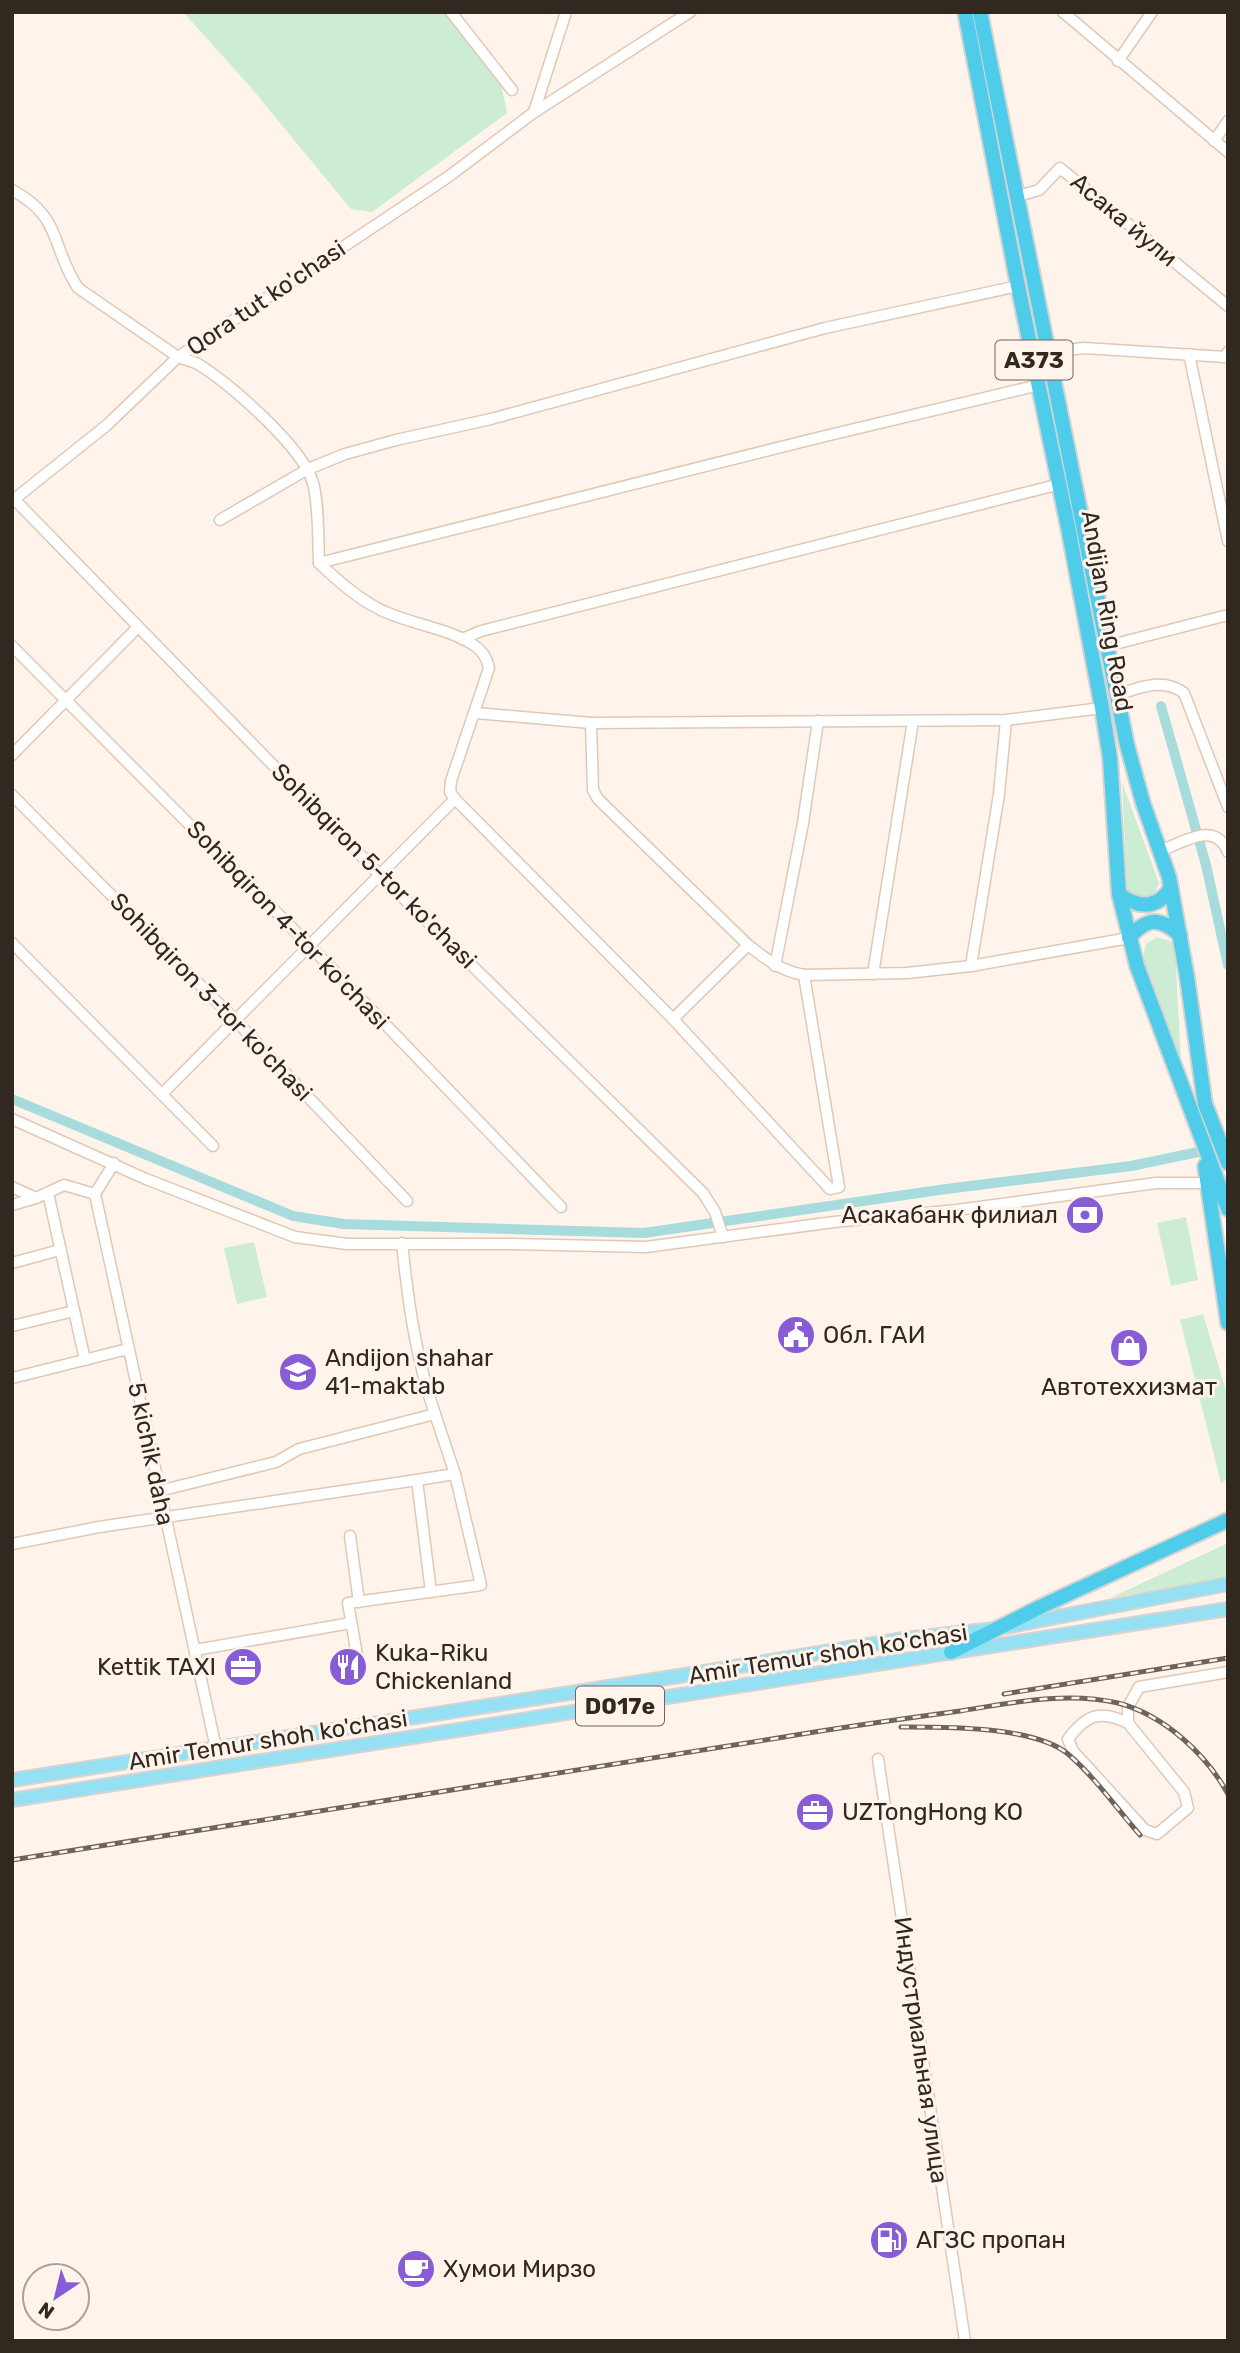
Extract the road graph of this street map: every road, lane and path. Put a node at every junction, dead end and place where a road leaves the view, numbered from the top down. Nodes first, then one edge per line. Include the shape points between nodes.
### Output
1 (451, 12) edge
2 (566, 12) edge
3 (690, 12) edge
4 (965, 12) edge
5 (980, 12) edge
6 (1063, 12) edge
7 (1152, 12) edge
8 (1118, 61) junction
9 (512, 90) dead end
10 (533, 113) junction
11 (1228, 121) edge
12 (1214, 141) junction
13 (1228, 152) edge
14 (12, 190) edge
15 (1018, 197) junction
16 (1018, 286) junction
17 (1228, 306) edge
18 (1049, 352) junction
19 (1189, 354) junction
20 (1227, 356) edge
21 (178, 357) junction
22 (1039, 385) junction
23 (309, 469) junction
24 (1060, 484) junction
25 (15, 496) edge
26 (220, 520) dead end
27 (1228, 541) edge
28 (319, 563) junction
29 (1228, 615) edge
30 (138, 627) junction
31 (462, 639) junction
32 (12, 646) edge
33 (1107, 646) junction
34 (1116, 695) junction
35 (65, 701) junction
36 (1102, 708) junction
37 (476, 713) junction
38 (1006, 720) junction
39 (818, 721) junction
40 (913, 721) junction
41 (591, 723) junction
42 (12, 755) edge
43 (12, 795) edge
44 (455, 799) junction
45 (1228, 807) edge
46 (1160, 850) junction
47 (1228, 852) edge
48 (379, 874) junction
49 (1171, 888) junction
50 (1119, 894) junction
51 (1180, 935) junction
52 (1129, 939) junction
53 (12, 943) edge
54 (748, 945) junction
55 (310, 946) junction
56 (775, 965) junction
57 (971, 966) junction
58 (873, 974) junction
59 (804, 975) junction
60 (673, 1018) junction
61 (236, 1021) junction
62 (162, 1094) junction
63 (12, 1119) edge
64 (1200, 1134) junction
65 (213, 1146) dead end
66 (114, 1163) junction
67 (1228, 1163) edge
68 (1207, 1183) junction
69 (12, 1187) edge
70 (48, 1193) junction
71 (95, 1194) junction
72 (36, 1198) junction
73 (407, 1201) dead end
74 (12, 1205) edge
75 (561, 1207) dead end
76 (1228, 1209) edge
77 (722, 1235) junction
78 (402, 1243) junction
79 (60, 1250) junction
80 (12, 1263) edge
81 (74, 1311) junction
82 (1228, 1323) edge
83 (12, 1326) edge
84 (128, 1349) junction
85 (85, 1360) junction
86 (12, 1378) edge
87 (435, 1415) junction
88 (455, 1474) junction
89 (416, 1480) junction
90 (159, 1491) junction
91 (165, 1518) junction
92 (1228, 1520) edge
93 (350, 1536) dead end
94 (12, 1544) edge
95 (1228, 1584) edge
96 (431, 1592) junction
97 (359, 1602) junction
98 (1228, 1609) edge
99 (351, 1623) junction
100 (995, 1629) junction
101 (195, 1650) junction
102 (951, 1652) junction
103 (359, 1667) dead end
104 (1228, 1672) edge
105 (1128, 1723) junction
106 (216, 1748) junction
107 (878, 1759) dead end
108 (12, 1780) edge
109 (12, 1800) edge
110 (965, 2341) edge

1 - 9 street
2 - 10 street
3 - 10 street, Qora tut ko'chasi
4 - 16 highway, Andijan Ring Road / A373
5 - 15 highway, Andijan Ring Road / A373
6 - 8 street
7 - 8 street
8 - 12 street
10 - 21 street, Qora tut ko'chasi via 448,177
11 - 12 street
12 - 13 street
14 - 21 street via 46,217 78,288
15 - 17 street, Асака йули via 1039,190 1060,168
15 - 18 highway, Andijan Ring Road / A373
16 - 22 highway, Andijan Ring Road / A373
16 - 23 street via 825,328 491,419 396,440
18 - 19 street via 1084,348
18 - 33 highway, Andijan Ring Road / A373
19 - 20 street
19 - 27 street
21 - 23 street via 196,363 241,397
21 - 25 street, Qora tut ko'chasi via 107,425
22 - 24 highway, Andijan Ring Road / A373
22 - 28 street
23 - 26 street
23 - 28 street
24 - 31 street
24 - 36 highway, Andijan Ring Road / A373
25 - 30 street, Sohibqiron 5-tor ko'chasi
28 - 31 street via 376,608
29 - 33 street
30 - 35 street
30 - 48 street, Sohibqiron 5-tor ko'chasi
31 - 37 street via 482,651 489,667
32 - 35 street, Sohibqiron 4-tor ko'chasi
33 - 34 highway, Andijan Ring Road / A373
34 - 45 street via 1150,684 1173,685 1184,693
34 - 46 highway, Andijan Ring Road / A373 via 1126,745
35 - 42 street
35 - 55 street, Sohibqiron 4-tor ko'chasi
36 - 38 street
36 - 50 highway, Andijan Ring Road / A373
37 - 41 street
37 - 44 street via 451,781
38 - 40 street
38 - 57 street
39 - 40 street
39 - 41 street
39 - 56 street
40 - 58 street
41 - 54 street via 593,790 598,799
43 - 61 street, Sohibqiron 3-tor ko'chasi
44 - 48 street
44 - 60 street
46 - 47 street via 1204,834 1223,840
46 - 49 highway, Andijan Ring Road / A373
48 - 55 street
48 - 77 street, Sohibqiron 5-tor ko'chasi via 703,1193
49 - 50 highway via 1148,906 1138,906
49 - 51 highway, Andijan Ring Road / A373
50 - 52 highway, Andijan Ring Road / A373
51 - 52 highway via 1156,921 1142,925
51 - 67 highway, Andijan Ring Road / A373 via 1205,1104
52 - 57 street
52 - 64 highway, Andijan Ring Road / A373
53 - 62 street
54 - 56 street
54 - 60 street
55 - 61 street
55 - 75 street, Sohibqiron 4-tor ko'chasi
56 - 59 street
57 - 58 street
58 - 59 street
59 - 60 street via 839,1187 830,1189
61 - 62 street
61 - 73 street, Sohibqiron 3-tor ko'chasi
62 - 65 street
63 - 66 street
64 - 68 highway
64 - 76 highway, Andijan Ring Road / A373
66 - 71 street
66 - 78 street via 295,1237 347,1244
68 - 77 street via 1156,1183
68 - 82 highway
69 - 72 street
70 - 71 street via 64,1185
70 - 72 street
70 - 79 street
71 - 84 street, 5 kichik daha
72 - 74 street
77 - 78 street via 646,1247
78 - 87 street via 415,1342
79 - 80 street
79 - 81 street
81 - 83 street
81 - 85 street
84 - 85 street
84 - 90 street, 5 kichik daha
85 - 86 street
87 - 88 street
87 - 90 street
88 - 89 street
88 - 96 street via 481,1585
89 - 91 street
89 - 96 street
90 - 91 street, 5 kichik daha
91 - 94 street
91 - 101 street, 5 kichik daha
92 - 100 highway
93 - 97 street
95 - 100 main road, Amir Temur shoh ko'chasi / D017e
96 - 97 street
97 - 99 street via 348,1603
98 - 102 main road, Amir Temur shoh ko'chasi / D017e
99 - 101 street
99 - 103 street
100 - 102 highway
100 - 106 main road, Amir Temur shoh ko'chasi / D017e via 904,1639
101 - 106 street, 5 kichik daha
102 - 109 main road, Amir Temur shoh ko'chasi / D017e
104 - 105 street via 1139,1687 1128,1707
105 - 105 street via 1184,1792 1188,1808 1157,1835 1145,1829 1073,1751 1068,1739 1080,1723 1094,1716 1114,1716
106 - 108 main road, Amir Temur shoh ko'chasi / D017e
107 - 110 street, Индустриальная улица

